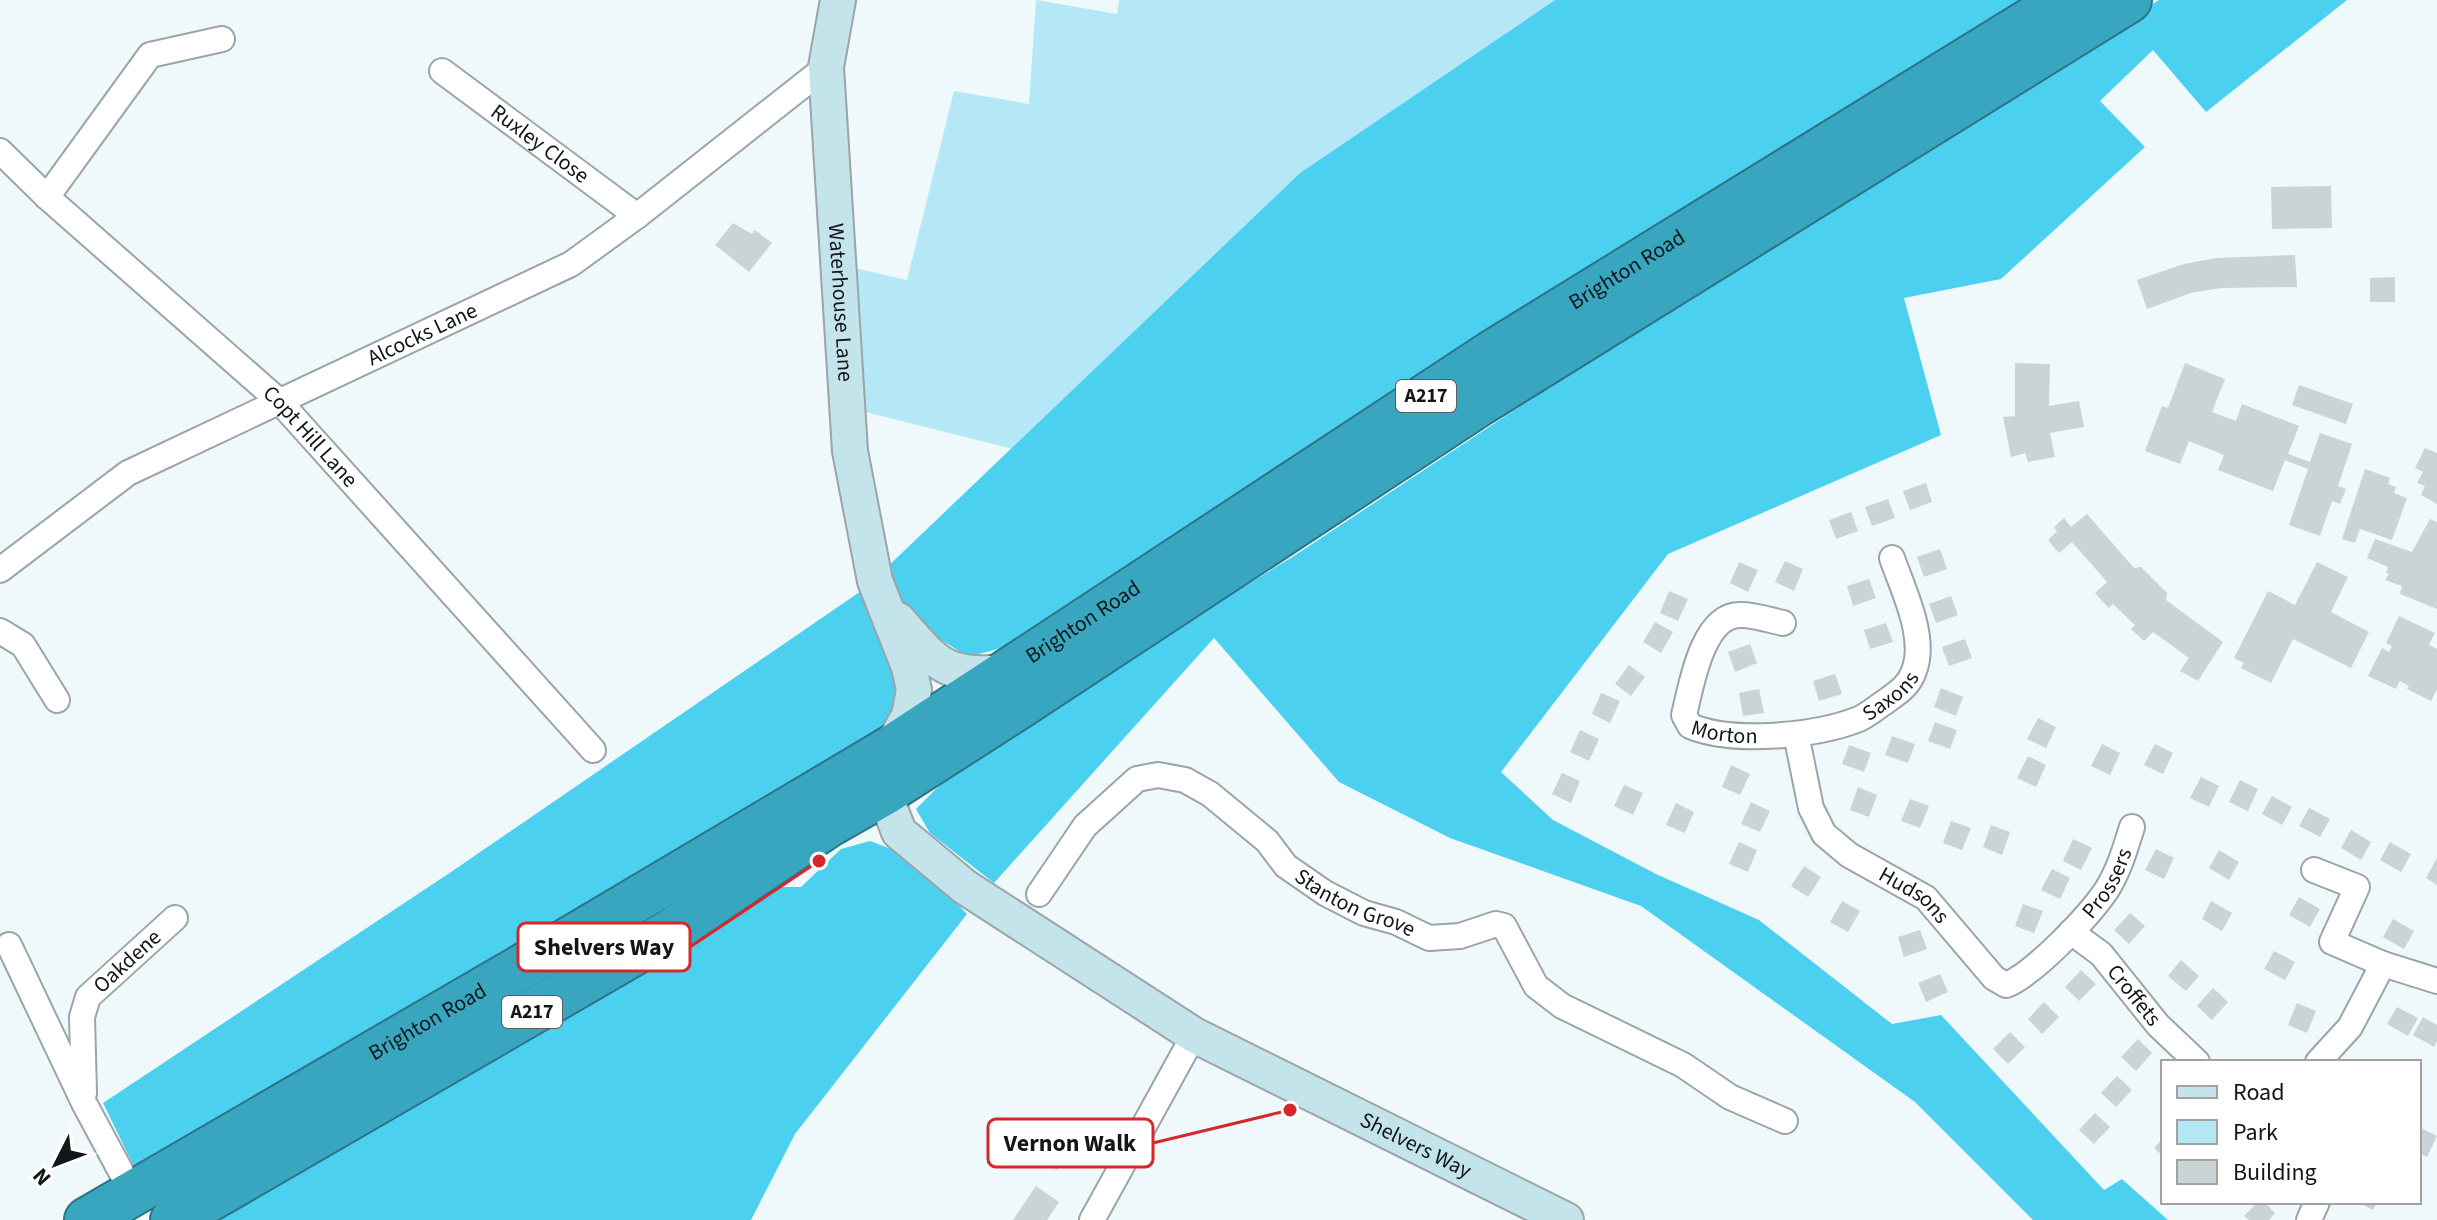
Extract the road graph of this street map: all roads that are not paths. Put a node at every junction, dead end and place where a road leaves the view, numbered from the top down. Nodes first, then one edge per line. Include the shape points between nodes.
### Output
1 (838, 0) edge
2 (2064, 0) edge
3 (2129, 0) edge
4 (222, 39) dead end
5 (826, 67) junction
6 (442, 71) dead end
7 (0, 151) edge
8 (47, 197) junction
9 (637, 216) junction
10 (279, 401) junction
11 (1892, 558) dead end
12 (0, 570) edge
13 (882, 602) junction
14 (1783, 623) dead end
15 (0, 631) edge
16 (1006, 672) junction
17 (57, 700) dead end
18 (1796, 734) junction
19 (890, 749) junction
20 (593, 750) dead end
21 (892, 812) junction
22 (811, 815) junction
23 (2132, 827) dead end
24 (2314, 870) dead end
25 (1039, 894) dead end
26 (175, 918) dead end
27 (2071, 932) junction
28 (9, 945) dead end
29 (2383, 964) junction
30 (2437, 981) edge
31 (1194, 1035) junction
32 (2195, 1060) edge
33 (2320, 1060) edge
34 (84, 1103) junction
35 (1785, 1121) dead end
36 (133, 1194) junction
37 (87, 1220) edge
38 (173, 1220) edge
39 (1092, 1220) edge
40 (1566, 1220) edge

1 - 5 street, Waterhouse Lane
2 - 16 highway, Brighton Road / A217 via 1492,353
3 - 21 highway, Brighton Road / A217 via 1480,403
4 - 8 street via 150,55
5 - 9 street, Alcocks Lane
5 - 13 street, Waterhouse Lane via 850,451
6 - 9 street, Ruxley Close
7 - 8 street, Copt Hill Lane
8 - 10 street, Copt Hill Lane
9 - 10 street, Alcocks Lane via 571,264
10 - 12 street, Alcocks Lane via 128,473
10 - 20 street, Copt Hill Lane
11 - 18 street, Saxons via 1916,625 1915,671 1904,688 1860,718
13 - 16 street, Waterhouse Lane via 943,667 968,674
13 - 19 street, Waterhouse Lane via 914,690 909,716
14 - 18 street, Morton via 1740,614 1717,625 1699,654 1684,715 1690,726 1703,732 1740,737
15 - 17 street via 23,645
16 - 19 highway, Brighton Road / A217
18 - 27 street, Hudsons via 1811,808 1824,834 1849,855 1926,898 1994,978 2006,985 2019,980
19 - 22 highway, Brighton Road / A217
21 - 22 highway, Brighton Road / A217
21 - 31 street, Shelvers Way via 965,887
22 - 36 highway, Brighton Road / A217 via 577,935
22 - 38 highway, Brighton Road / A217 via 670,932
23 - 27 street, Prossers via 2105,891
24 - 29 street via 2357,887 2332,942
25 - 35 street, Stanton Grove via 1085,826 1137,779 1158,775 1185,780 1267,841 1286,866 1364,913 1429,938 1504,926 1536,986 1562,1006
26 - 34 street, Oakdene via 88,997 82,1017
27 - 32 street, Croffets via 2101,954 2158,1025
28 - 34 street
29 - 30 street
29 - 33 street via 2350,1027
31 - 39 street
31 - 40 street, Shelvers Way
34 - 36 street
36 - 37 highway, Brighton Road / A217

